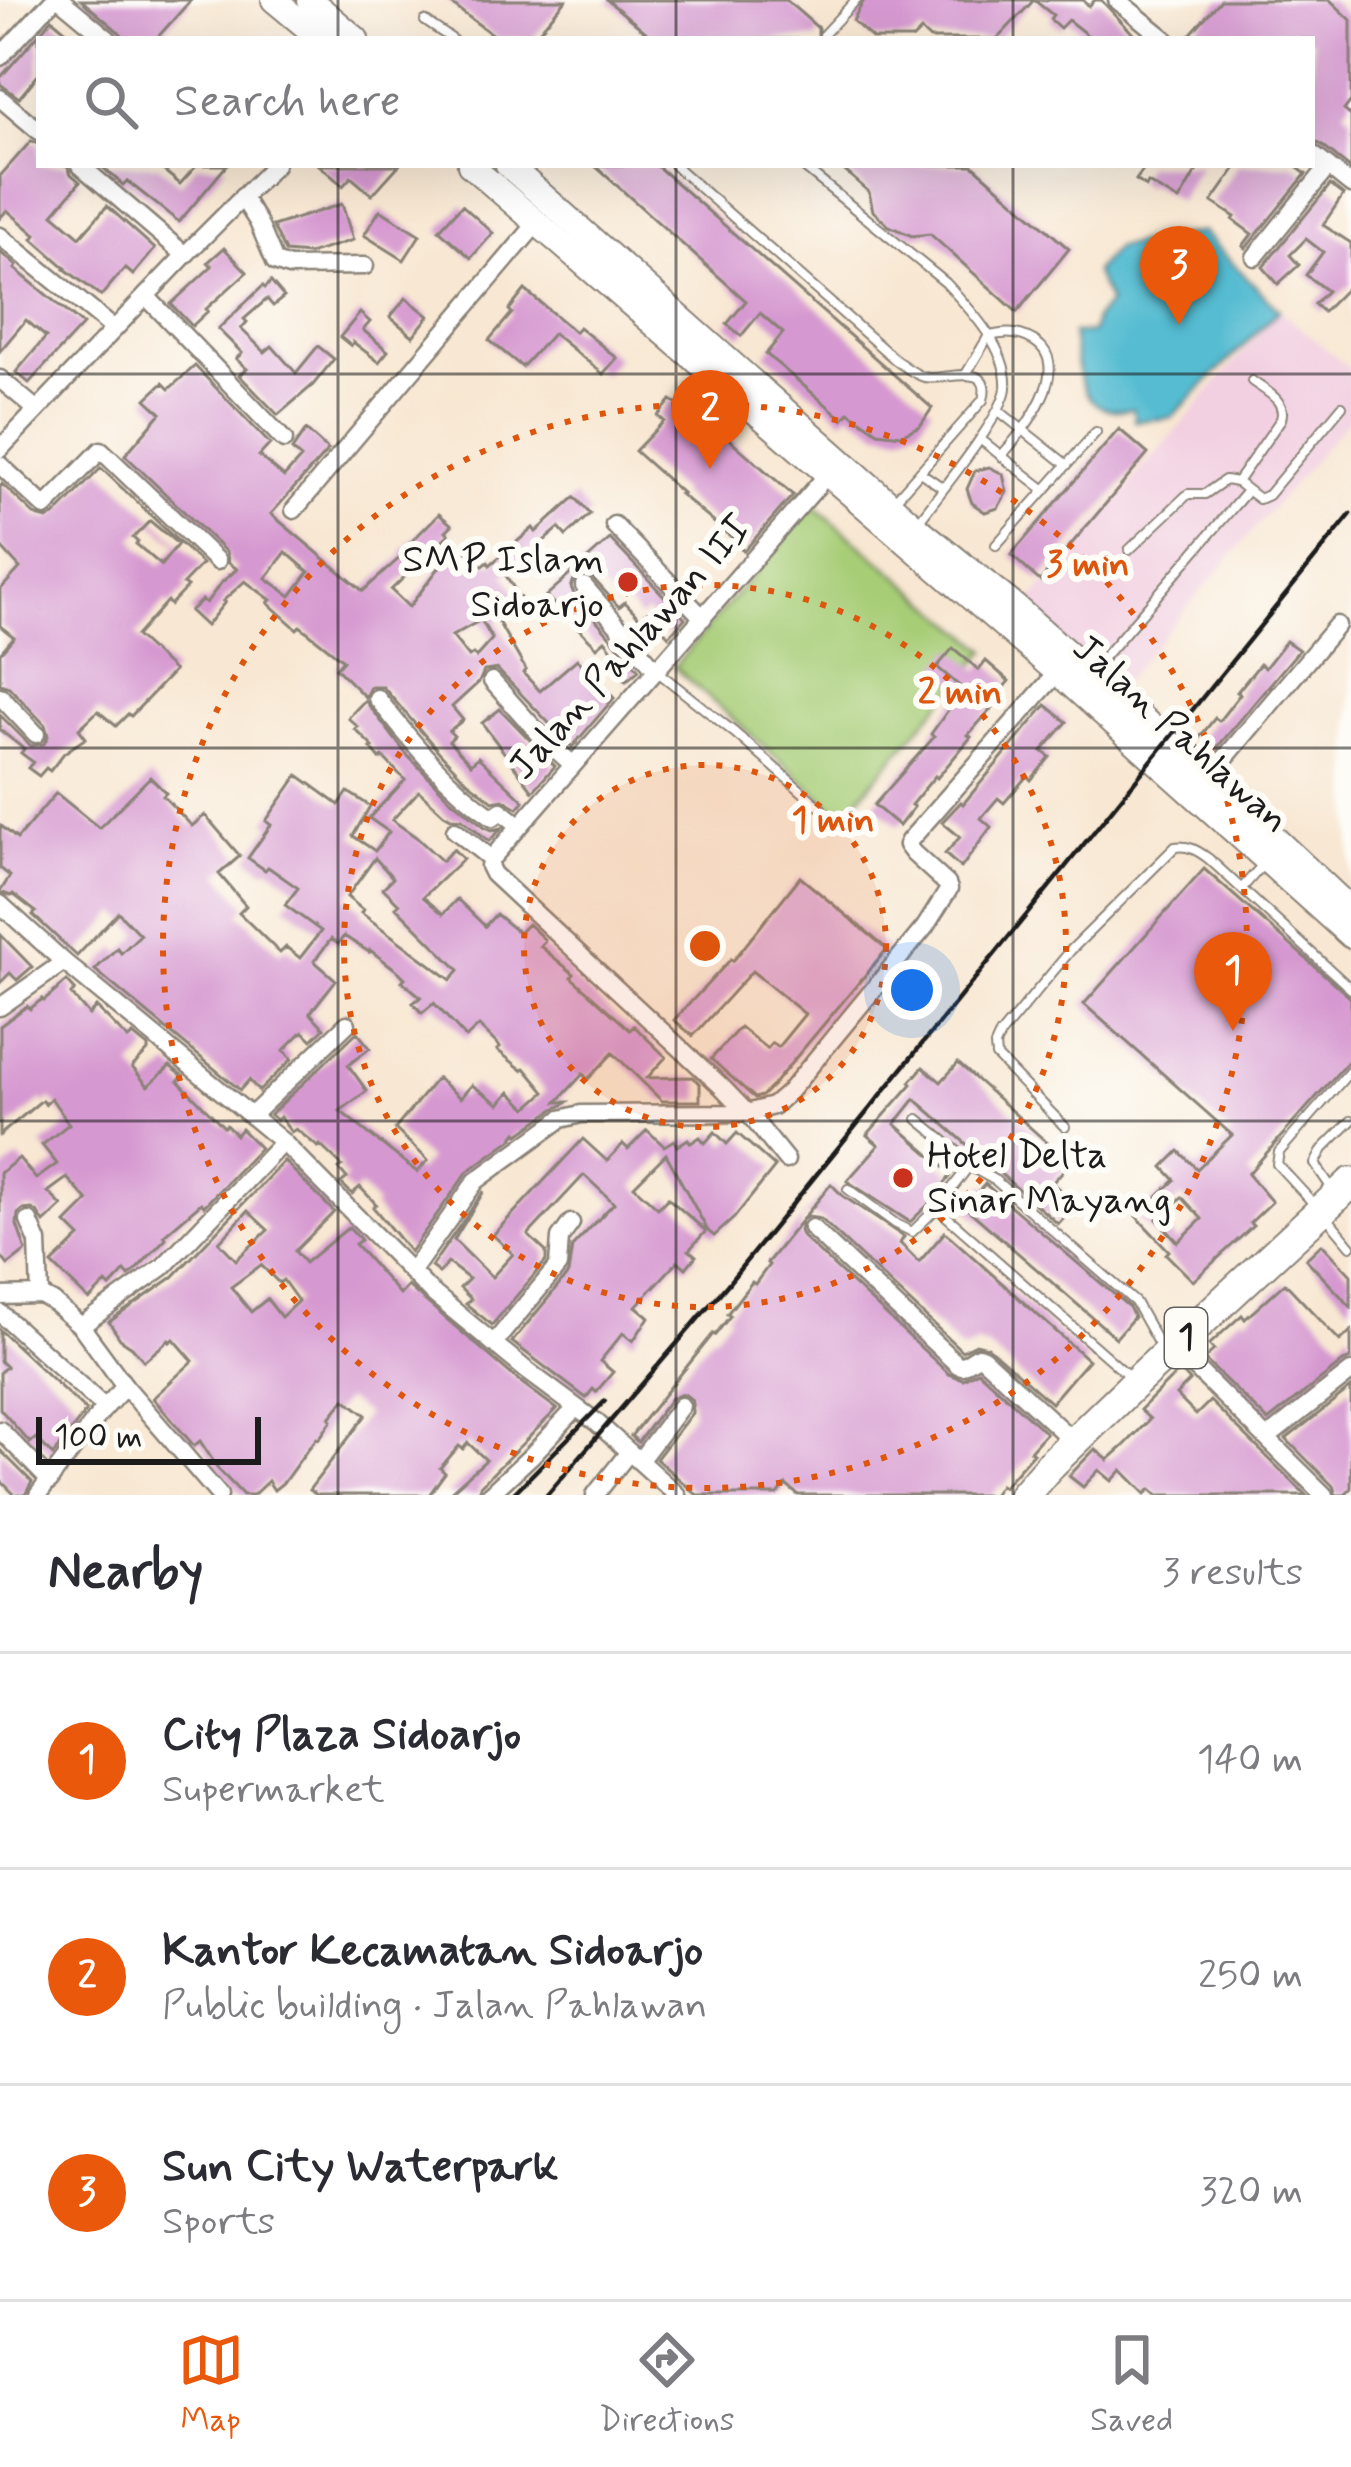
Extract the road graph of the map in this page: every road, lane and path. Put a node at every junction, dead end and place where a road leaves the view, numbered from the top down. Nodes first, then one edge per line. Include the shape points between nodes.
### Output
1 (57, 0) edge
2 (274, 0) edge
3 (310, 0) edge
4 (856, 0) edge
5 (1118, 0) edge
6 (425, 21) dead end
7 (824, 34) dead end
8 (104, 36) edge
9 (317, 36) edge
10 (352, 36) edge
11 (448, 36) edge
12 (1161, 36) edge
13 (0, 57) edge
14 (0, 98) edge
15 (36, 128) edge
16 (1315, 156) edge
17 (1328, 167) junction
18 (83, 168) edge
19 (266, 168) edge
20 (498, 168) edge
21 (677, 168) edge
22 (804, 168) edge
23 (1351, 185) edge
24 (242, 197) junction
25 (537, 223) junction
26 (0, 236) edge
27 (184, 255) junction
28 (1256, 257) dead end
29 (365, 266) dead end
30 (146, 296) junction
31 (114, 329) junction
32 (988, 337) junction
33 (966, 374) junction
34 (0, 379) edge
35 (1252, 381) dead end
36 (1342, 406) dead end
37 (37, 410) junction
38 (999, 412) junction
39 (1023, 431) junction
40 (1096, 432) dead end
41 (979, 439) junction
42 (284, 440) dead end
43 (0, 449) edge
44 (1001, 456) junction
45 (0, 465) edge
46 (1066, 465) junction
47 (920, 472) junction
48 (827, 475) junction
49 (1237, 482) junction
50 (943, 488) junction
51 (1045, 490) junction
52 (1247, 491) junction
53 (891, 505) junction
54 (294, 510) dead end
55 (614, 525) dead end
56 (915, 526) junction
57 (996, 545) dead end
58 (1129, 550) dead end
59 (217, 561) dead end
60 (584, 586) dead end
61 (703, 618) junction
62 (1337, 625) dead end
63 (657, 671) junction
64 (1074, 672) junction
65 (492, 681) dead end
66 (0, 696) edge
67 (377, 698) dead end
68 (36, 734) dead end
69 (572, 764) junction
70 (1209, 777) junction
71 (820, 808) dead end
72 (519, 825) junction
73 (455, 830) dead end
74 (1274, 853) junction
75 (490, 862) junction
76 (1243, 887) junction
77 (0, 904) edge
78 (1351, 910) edge
79 (1351, 936) edge
80 (64, 962) junction
81 (1351, 989) edge
82 (0, 1007) edge
83 (347, 1024) dead end
84 (1351, 1070) edge
85 (251, 1116) junction
86 (918, 1119) dead end
87 (754, 1121) junction
88 (1351, 1121) edge
89 (1065, 1126) dead end
90 (284, 1142) junction
91 (786, 1160) dead end
92 (970, 1166) junction
93 (848, 1189) dead end
94 (1342, 1192) edge
95 (938, 1208) junction
96 (29, 1221) dead end
97 (571, 1223) dead end
98 (812, 1228) dead end
99 (1351, 1246) edge
100 (412, 1271) junction
101 (40, 1295) junction
102 (0, 1296) edge
103 (0, 1312) edge
104 (81, 1326) junction
105 (494, 1343) junction
106 (1170, 1353) junction
107 (1351, 1372) edge
108 (1136, 1382) junction
109 (125, 1387) junction
110 (681, 1406) dead end
111 (105, 1408) junction
112 (576, 1408) junction
113 (0, 1430) edge
114 (1268, 1438) junction
115 (1075, 1442) junction
116 (635, 1456) junction
117 (44, 1488) edge
118 (1312, 1491) edge
119 (219, 1495) edge
120 (489, 1495) edge
121 (595, 1495) edge
122 (677, 1495) edge
123 (1024, 1495) edge

1 - 8 street
1 - 13 street
2 - 9 main road
3 - 10 main road
4 - 7 lane
5 - 12 street
6 - 11 lane
14 - 15 street
16 - 17 street
17 - 23 street
17 - 28 street
18 - 27 street
19 - 24 street
20 - 25 main road, Jalan Pahlawan
20 - 53 main road, Jalan Pahlawan
21 - 33 lane via 898,362 928,379
22 - 32 lane via 946,283
24 - 27 street
24 - 29 street via 280,265
25 - 48 main road, Jalan Pahlawan
25 - 54 street
26 - 31 street
27 - 30 street
30 - 31 street
30 - 42 street
31 - 37 street
32 - 33 lane
32 - 38 lane via 1004,373
32 - 39 lane via 1018,335 1044,350 1048,383
33 - 47 lane via 982,383 983,400
34 - 37 street
35 - 49 lane via 1283,412
36 - 52 lane via 1268,495
37 - 43 street
38 - 39 lane
38 - 41 lane
39 - 44 lane
39 - 46 lane
40 - 46 lane
41 - 44 lane
41 - 50 lane
44 - 51 lane
45 - 59 street via 45,507 101,449
46 - 51 lane
47 - 50 lane
47 - 53 lane
48 - 61 street, Jalan Pahlawan III
48 - 64 main road, Jalan Pahlawan
49 - 52 lane
49 - 58 lane via 1188,494
50 - 56 lane
51 - 57 lane
52 - 64 lane
53 - 56 main road, Jalan Pahlawan
55 - 61 street
56 - 64 main road, Jalan Pahlawan
60 - 63 street
61 - 63 street, Jalan Pahlawan III
62 - 70 street
63 - 69 street, Jalan Pahlawan III
63 - 71 lane
64 - 70 main road, Jalan Pahlawan
64 - 74 main road, Jalan Pahlawan
64 - 87 street via 909,841 949,889 788,1093
65 - 69 street
66 - 68 street
67 - 72 street via 429,763 493,817 501,811
69 - 72 street, Jalan Pahlawan III
70 - 74 main road, Jalan Pahlawan
72 - 75 street, Jalan Pahlawan III
73 - 75 street
74 - 76 lane
74 - 78 main road, Jalan Pahlawan
74 - 79 main road, Jalan Pahlawan
75 - 87 street
76 - 81 lane
76 - 89 lane via 1194,849 1174,847 1000,1035 996,1056
77 - 80 street
80 - 82 street
80 - 85 street
83 - 85 street
84 - 94 lane via 1277,1164 1284,1175
85 - 90 street
86 - 92 lane
87 - 91 street
87 - 100 street via 561,1119 476,1181
88 - 94 lane via 1315,1164
90 - 100 street
90 - 104 street via 163,1267
92 - 95 lane
92 - 106 lane via 1136,1303
93 - 95 lane via 908,1232
94 - 99 lane
94 - 106 highway, 1
95 - 108 lane
96 - 101 street
97 - 105 street via 560,1238 559,1265
98 - 115 street via 958,1365 982,1358
100 - 105 street
101 - 102 street
101 - 104 street
103 - 111 street
104 - 109 street
105 - 112 street
106 - 108 highway, 1
106 - 114 street
107 - 114 street
108 - 115 highway, 1
109 - 111 street
109 - 119 street
110 - 116 street
111 - 117 street
112 - 116 street
112 - 120 street
113 - 117 street
114 - 118 street
115 - 123 highway, 1
116 - 121 street
116 - 122 street

